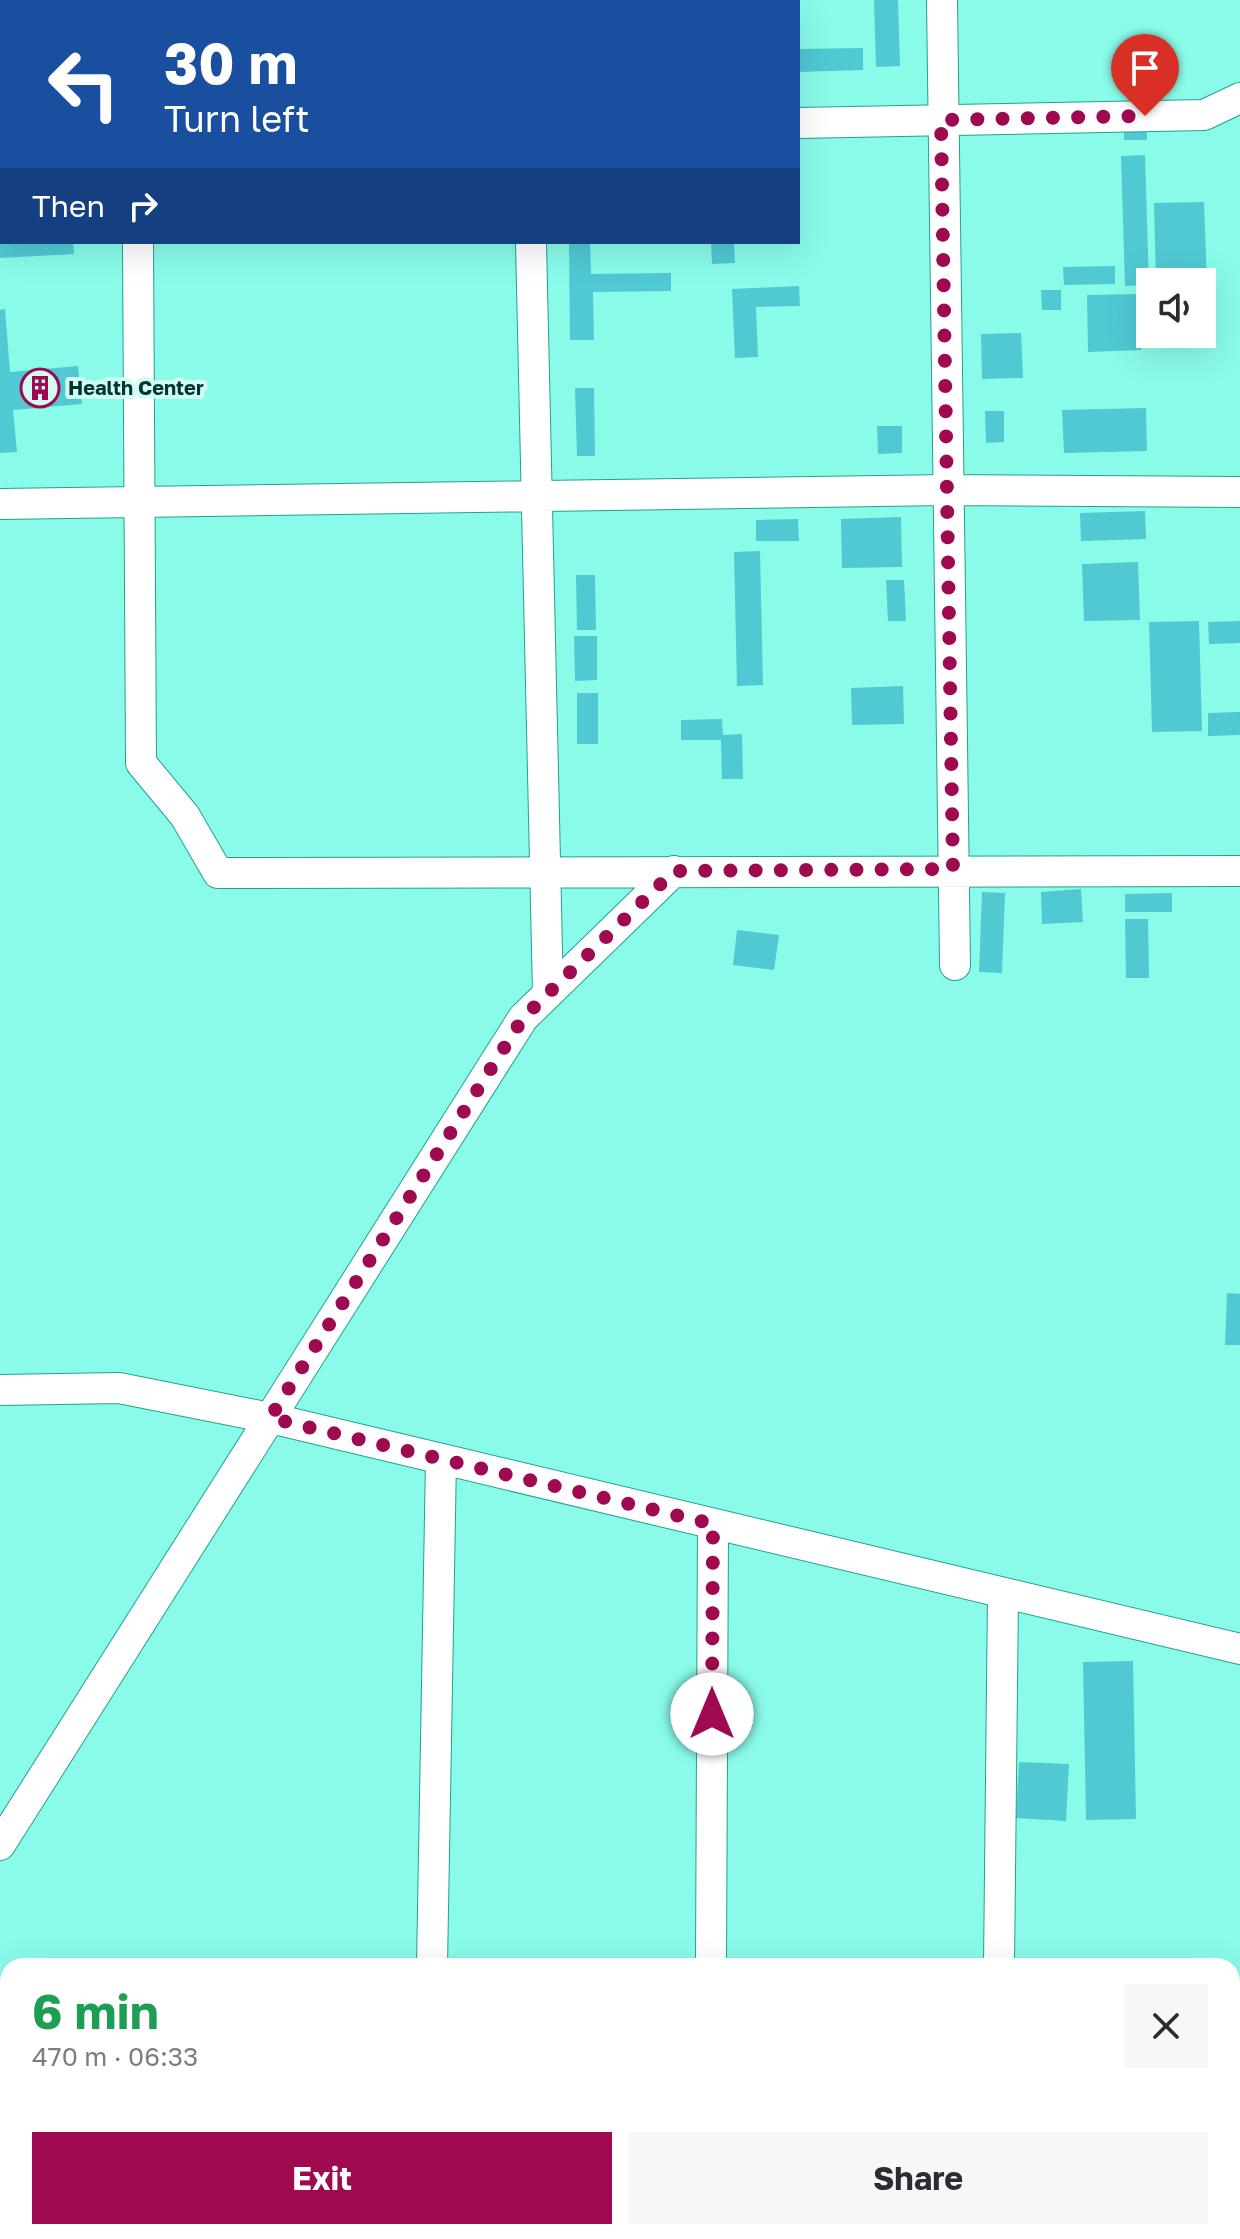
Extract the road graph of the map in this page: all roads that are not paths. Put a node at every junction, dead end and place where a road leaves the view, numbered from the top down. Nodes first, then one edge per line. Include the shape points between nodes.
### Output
1 (942, 0) edge
2 (1240, 98) edge
3 (941, 120) junction
4 (800, 123) edge
5 (138, 244) edge
6 (531, 244) edge
7 (947, 490) junction
8 (1240, 492) edge
9 (537, 496) junction
10 (139, 502) junction
11 (0, 504) edge
12 (953, 869) junction
13 (545, 871) junction
14 (674, 871) junction
15 (1240, 871) edge
16 (955, 965) dead end
17 (548, 994) junction
18 (0, 1390) edge
19 (270, 1418) junction
20 (441, 1459) junction
21 (713, 1524) junction
22 (1003, 1593) junction
23 (1240, 1649) edge
24 (0, 1845) edge
25 (432, 1958) edge
26 (711, 1958) edge
27 (999, 1958) edge

1 - 3 street
2 - 3 street via 1204,115
3 - 4 street
3 - 7 street
5 - 10 street
6 - 9 street
7 - 8 street
7 - 9 street
7 - 12 street
9 - 10 street
9 - 13 street
10 - 11 street
10 - 13 street via 141,763 185,816 218,873
12 - 14 street
12 - 15 street
12 - 16 street
13 - 14 street
13 - 17 street
14 - 17 street
17 - 19 street via 523,1018
18 - 19 street via 119,1388
19 - 20 street
19 - 24 street
20 - 21 street
20 - 25 street
21 - 22 street
21 - 26 street
22 - 23 street
22 - 27 street

